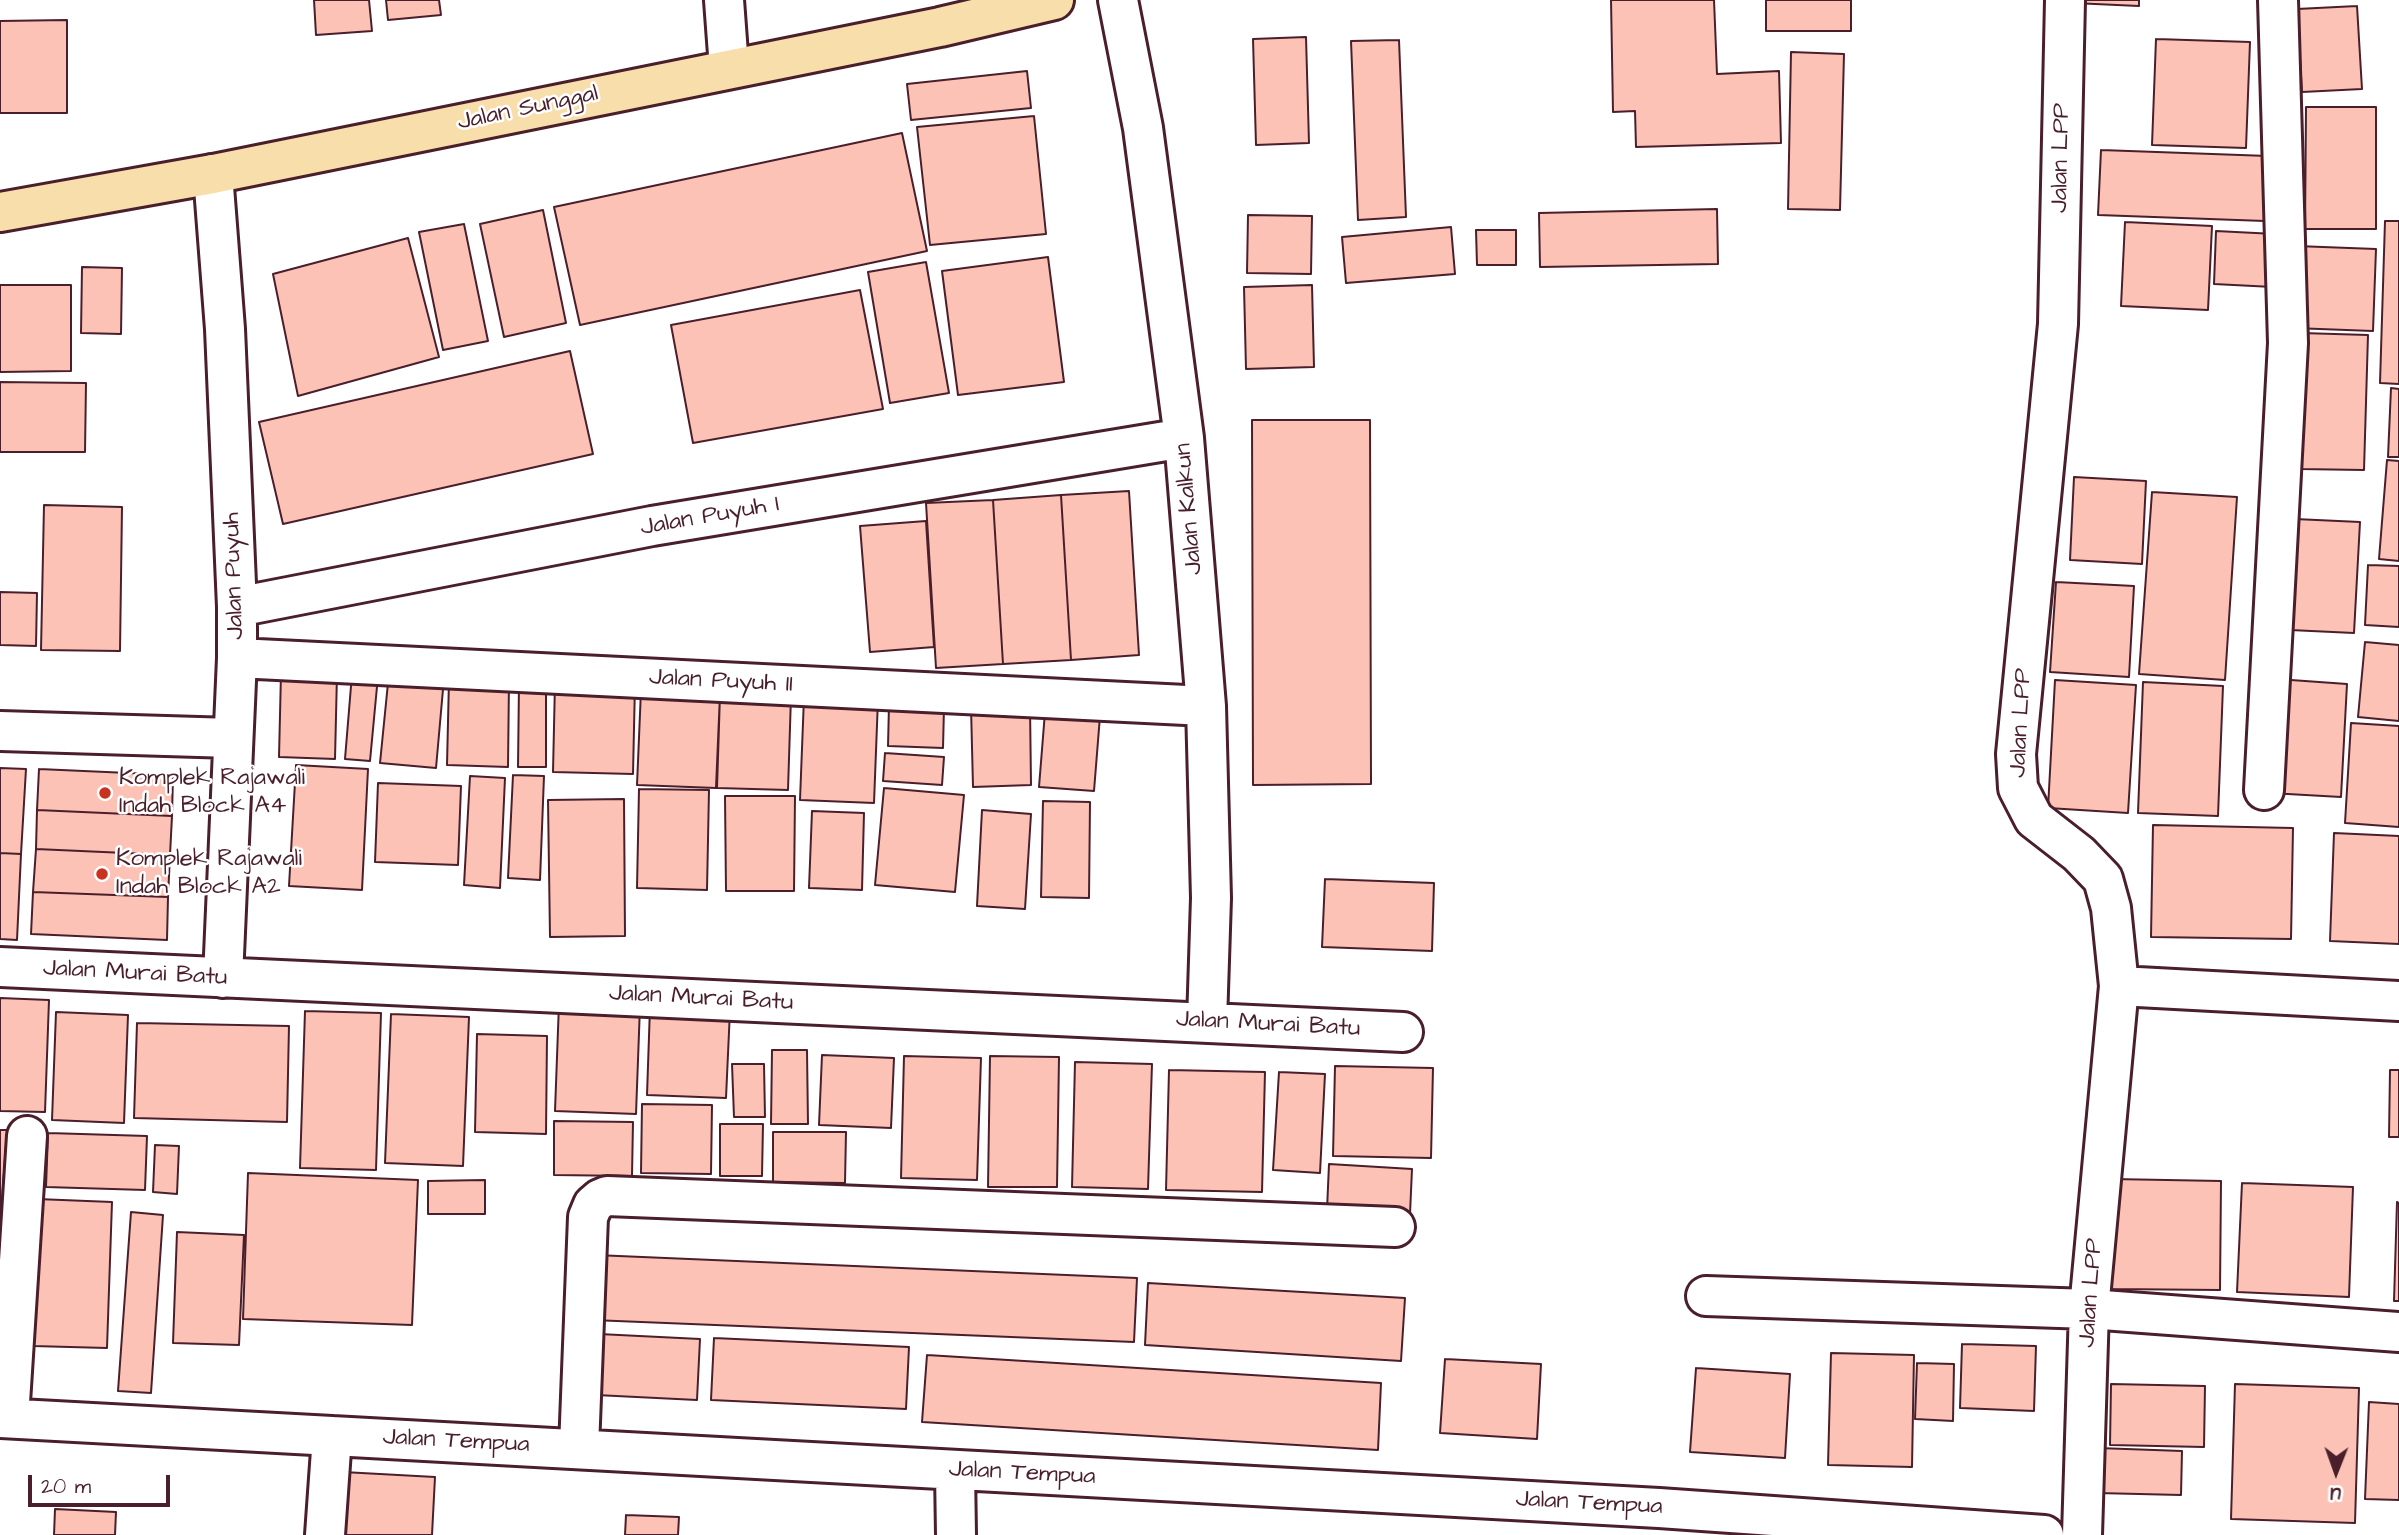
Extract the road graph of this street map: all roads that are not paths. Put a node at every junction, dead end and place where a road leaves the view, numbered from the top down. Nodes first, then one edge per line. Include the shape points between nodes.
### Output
1 (724, 0) edge
2 (1054, 0) edge
3 (1118, 0) edge
4 (2065, 0) edge
5 (2278, 0) edge
6 (729, 68) junction
7 (213, 174) junction
8 (0, 212) edge
9 (1184, 438) junction
10 (237, 607) junction
11 (237, 658) junction
12 (1206, 706) junction
13 (0, 731) edge
14 (232, 738) junction
15 (2264, 790) dead end
16 (0, 967) edge
17 (223, 978) junction
18 (2119, 986) junction
19 (2399, 1000) edge
20 (1207, 1022) junction
21 (1402, 1032) dead end
22 (27, 1136) dead end
23 (1395, 1227) dead end
24 (1706, 1296) dead end
25 (2090, 1309) junction
26 (2399, 1332) edge
27 (5, 1418) edge
28 (332, 1436) junction
29 (579, 1448) junction
30 (955, 1471) junction
31 (1659, 1521) edge
32 (325, 1535) edge
33 (956, 1535) edge
34 (2044, 1535) edge
35 (2082, 1535) edge

1 - 6 street
2 - 6 main road, Jalan Sunggal
3 - 9 street, Jalan Kalkun via 1143,128
4 - 18 street, Jalan LPP via 2058,324 2015,754 2018,788 2034,818 2103,879 2111,908
5 - 15 street via 2288,343
6 - 7 main road, Jalan Sunggal
7 - 8 main road, Jalan Sunggal
7 - 10 street, Jalan Puyuh
9 - 10 street, Jalan Puyuh I via 652,526
9 - 12 street, Jalan Kalkun
10 - 11 street, Jalan Puyuh
11 - 12 street, Jalan Puyuh II
11 - 14 street, Jalan Puyuh
12 - 20 street, Jalan Kalkun via 1211,898
13 - 14 street
14 - 17 street, Jalan Puyuh
16 - 17 street, Jalan Murai Batu
17 - 20 street, Jalan Murai Batu
18 - 19 street
18 - 25 street, Jalan LPP
20 - 21 street, Jalan Murai Batu
22 - 27 street
23 - 29 street via 607,1196 593,1205 588,1217
24 - 25 street
25 - 26 street
25 - 35 street, Jalan LPP
27 - 28 street, Jalan Tempua
28 - 29 street, Jalan Tempua
28 - 32 street
29 - 30 street, Jalan Tempua
30 - 31 street, Jalan Tempua
30 - 33 street
31 - 34 street, Jalan Tempua

